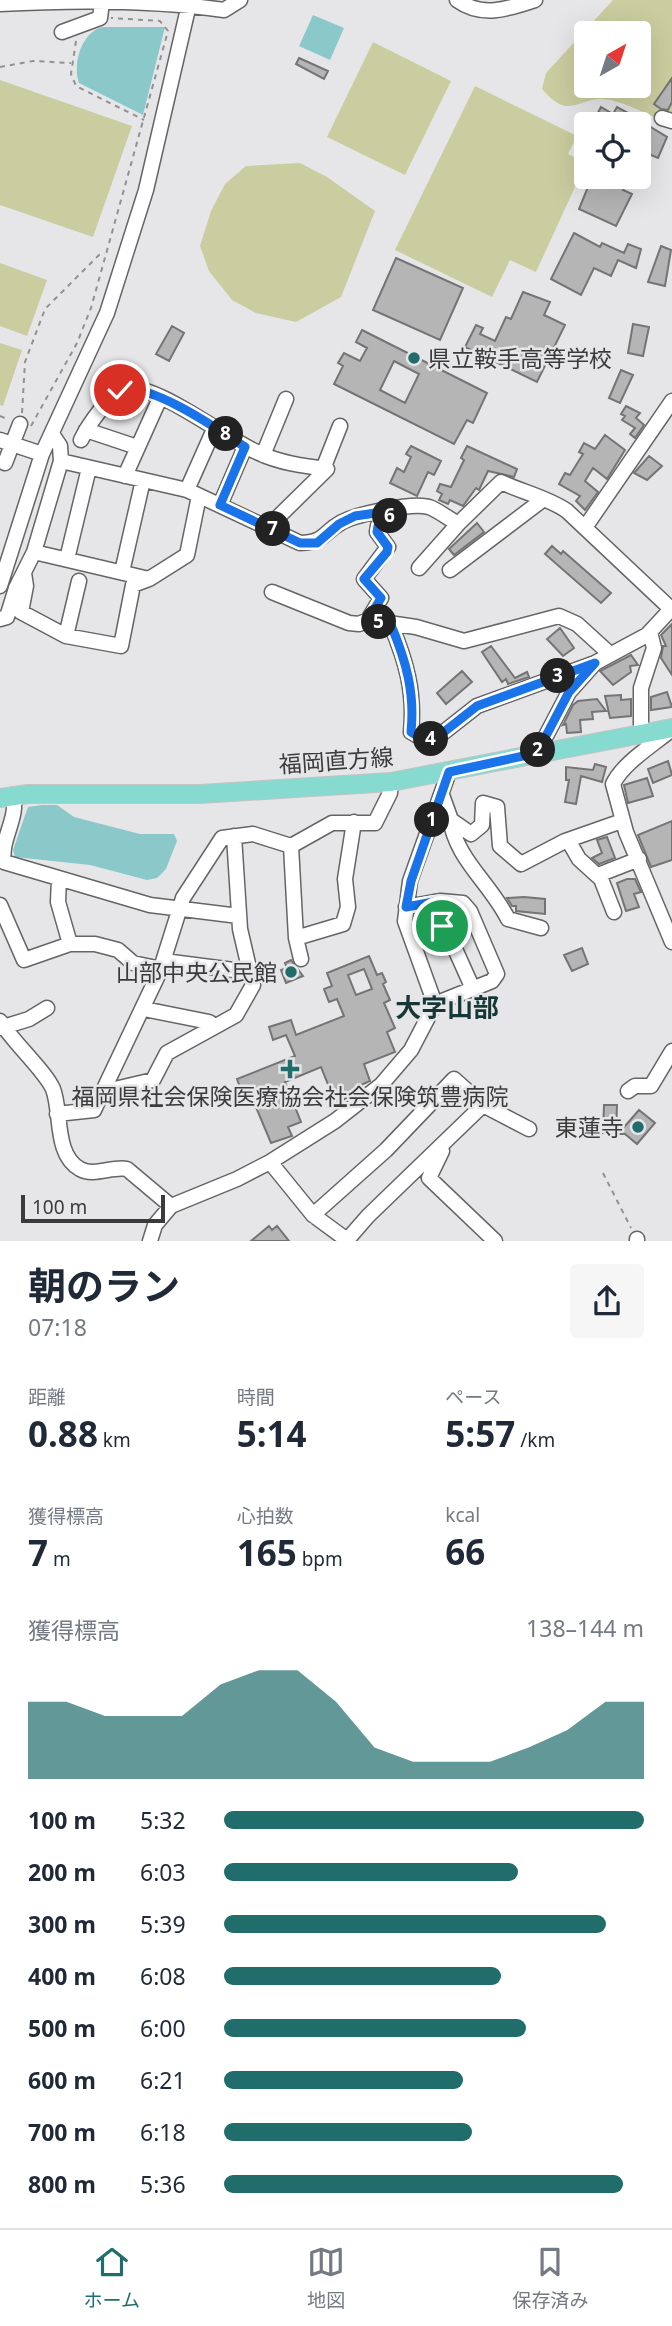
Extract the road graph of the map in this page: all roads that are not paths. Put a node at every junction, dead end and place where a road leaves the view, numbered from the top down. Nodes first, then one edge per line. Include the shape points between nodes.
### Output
1 (147, 0) edge
2 (240, 0) edge
3 (457, 0) edge
4 (535, 0) edge
5 (190, 1) edge
6 (102, 2) junction
7 (0, 4) edge
8 (478, 5) edge
9 (62, 32) dead end
10 (160, 398) junction
11 (286, 399) dead end
12 (672, 401) edge
13 (20, 424) road end
14 (340, 426) dead end
15 (215, 427) junction
16 (52, 434) junction
17 (6, 442) edge
18 (137, 447) junction
19 (245, 447) junction
20 (42, 454) junction
21 (263, 455) junction
22 (61, 461) junction
23 (5, 463) dead end
24 (89, 468) junction
25 (323, 469) junction
26 (125, 476) junction
27 (143, 480) junction
28 (193, 493) junction
29 (541, 501) junction
30 (220, 505) junction
31 (396, 510) junction
32 (458, 524) junction
33 (586, 526) junction
34 (268, 527) junction
35 (34, 552) junction
36 (67, 559) junction
37 (4, 563) edge
38 (419, 568) dead end
39 (450, 570) dead end
40 (122, 572) junction
41 (24, 573) junction
42 (149, 579) junction
43 (79, 581) dead end
44 (0, 586) edge
45 (272, 592) dead end
46 (671, 609) edge
47 (0, 619) edge
48 (368, 620) junction
49 (391, 625) junction
50 (649, 632) junction
51 (66, 636) junction
52 (610, 654) junction
53 (595, 663) junction
54 (672, 728) edge
55 (641, 732) junction
56 (537, 753) junction
57 (449, 772) junction
58 (391, 782) junction
59 (442, 795) junction
60 (6, 796) edge
61 (450, 818) junction
62 (622, 821) junction
63 (354, 822) junction
64 (234, 836) junction
65 (568, 840) junction
66 (291, 846) junction
67 (639, 859) junction
68 (2, 867) edge
69 (598, 875) junction
70 (59, 878) junction
71 (434, 902) junction
72 (0, 905) edge
73 (180, 907) junction
74 (406, 907) junction
75 (614, 912) dead end
76 (239, 916) junction
77 (541, 928) dead end
78 (296, 938) junction
79 (672, 942) edge
80 (70, 944) junction
81 (302, 959) dead end
82 (162, 965) junction
83 (249, 972) junction
84 (473, 989) junction
85 (435, 1004) junction
86 (47, 1009) dead end
87 (144, 1009) junction
88 (1, 1025) edge
89 (214, 1026) junction
90 (672, 1051) edge
91 (106, 1085) junction
92 (628, 1091) dead end
93 (482, 1105) junction
94 (57, 1114) junction
95 (529, 1129) dead end
96 (457, 1130) junction
97 (270, 1162) junction
98 (429, 1178) junction
99 (385, 1199) junction
100 (171, 1206) junction
101 (313, 1215) junction
102 (356, 1238) edge
103 (150, 1241) edge
104 (495, 1241) edge

1 - 5 street
1 - 6 street
2 - 5 street via 224,10
3 - 8 street
4 - 8 street via 510,8
5 - 16 street via 146,190 107,313
6 - 7 street
6 - 9 street via 100,18
10 - 15 street
10 - 18 street
10 - 18 street via 129,387 120,390 83,435
11 - 21 street
12 - 33 street
13 - 17 street
14 - 25 street
15 - 19 street
15 - 28 street
16 - 20 street
16 - 22 street via 60,446
17 - 20 street
17 - 23 street
18 - 26 street
19 - 21 street
19 - 30 street
20 - 37 street
21 - 25 street
22 - 24 street
22 - 35 street
24 - 26 street
24 - 36 street
25 - 34 street via 327,469
26 - 27 street
27 - 28 street
27 - 40 street
28 - 30 street
28 - 42 street via 187,555
29 - 32 street via 500,482
29 - 33 street via 552,500
29 - 39 street
30 - 34 street
31 - 32 street via 430,507
31 - 34 street via 355,516 317,543 300,543
31 - 48 street via 378,526 387,552 364,579 381,598
32 - 38 street
33 - 46 street
35 - 36 street
35 - 41 street
36 - 40 street
37 - 44 street
40 - 42 street
41 - 47 street via 7,617
41 - 51 street via 21,612
42 - 51 street via 132,586 121,646
43 - 51 street
45 - 48 street via 349,623
46 - 50 street
48 - 49 street
49 - 52 street via 464,642 559,616 577,624
49 - 53 street via 408,666 414,706 411,732 423,739 435,739 477,706
50 - 52 street
50 - 55 street via 654,648 641,688
52 - 53 street
53 - 56 street via 563,701
54 - 55 main road, 福岡直方線
54 - 62 street via 620,770 613,784
55 - 56 main road, 福岡直方線
56 - 57 main road, 福岡直方線
57 - 58 main road, 福岡直方線
57 - 59 street
58 - 60 main road, 福岡直方線 via 200,794
58 - 63 street via 380,818 375,823
59 - 61 street
59 - 74 street
60 - 68 street via 15,804
61 - 65 street via 471,834 482,825 483,803 497,807 500,846 522,864
61 - 77 street via 452,834 464,856 508,919
62 - 65 street
62 - 67 street
63 - 66 street via 332,823
63 - 78 street via 344,924
64 - 66 street via 253,835
64 - 73 street via 217,842
64 - 76 street
65 - 69 street via 579,859
66 - 78 street
67 - 69 street
67 - 79 street
68 - 70 street
69 - 75 street
70 - 73 street via 150,905
70 - 80 street via 58,902
71 - 74 street
71 - 84 street
71 - 84 street via 463,902 470,911 497,974
72 - 80 street via 24,960
73 - 76 street
73 - 82 street
74 - 85 street via 405,921
76 - 83 street
78 - 81 street
80 - 82 street via 109,946 133,963
82 - 83 street
82 - 87 street
83 - 89 street via 253,985 236,1014
84 - 85 street
85 - 97 street via 411,1050 390,1077 335,1121
86 - 88 street via 29,1019
87 - 89 street
87 - 91 street
88 - 94 street via 53,1088
89 - 91 street via 167,1053 153,1080 115,1089
90 - 92 street via 651,1086
91 - 94 street via 94,1110
93 - 95 street
93 - 96 street
93 - 101 street via 454,1079
94 - 100 street via 65,1149 80,1170 127,1169
96 - 98 street
96 - 99 street
97 - 100 street
97 - 101 street
98 - 99 street
98 - 104 street
99 - 102 street
100 - 103 street via 155,1225
101 - 102 street via 347,1240

